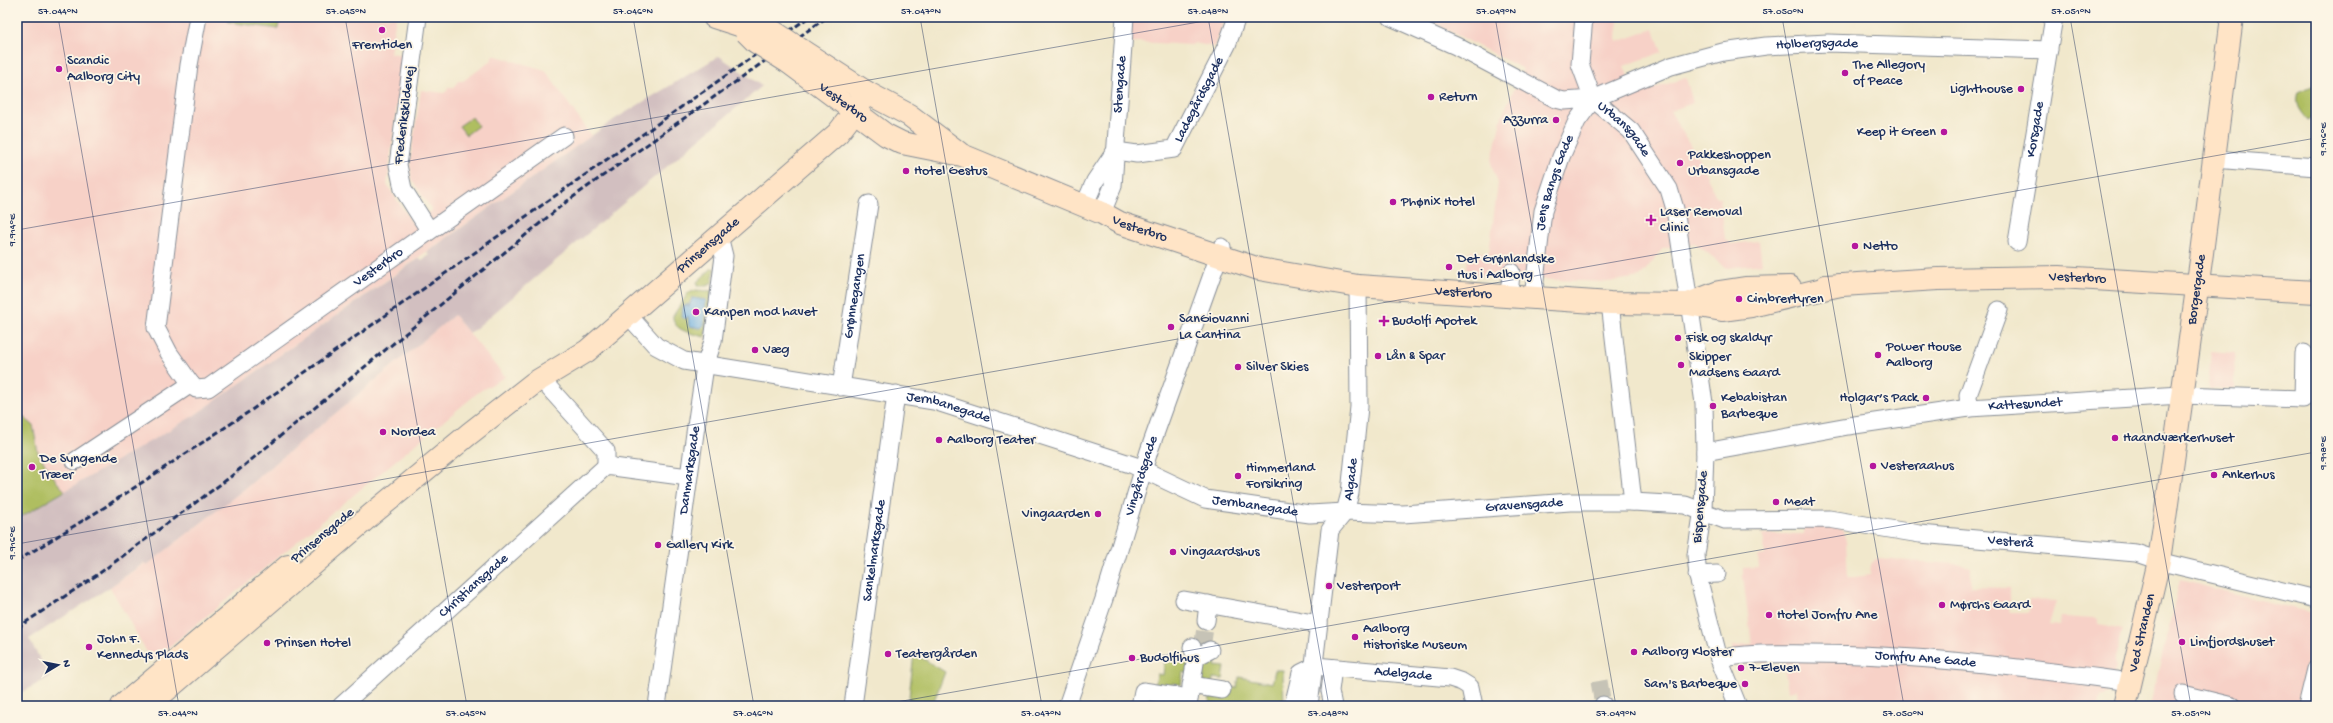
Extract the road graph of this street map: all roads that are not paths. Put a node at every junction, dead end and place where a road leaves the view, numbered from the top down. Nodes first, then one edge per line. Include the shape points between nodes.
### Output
1 (198, 17) edge
2 (418, 17) edge
3 (714, 17) edge
4 (1125, 17) edge
5 (1237, 17) edge
6 (1391, 17) edge
7 (1584, 17) edge
8 (2054, 17) edge
9 (2232, 17) edge
10 (744, 25) edge
11 (2049, 50) junction
12 (794, 56) junction
13 (866, 92) junction
14 (1593, 99) junction
15 (855, 111) junction
16 (564, 136) dead end
17 (1116, 151) junction
18 (962, 155) junction
19 (2214, 159) junction
20 (2316, 167) edge
21 (869, 204) dead end
22 (1093, 210) junction
23 (429, 230) junction
24 (719, 236) junction
25 (2017, 242) dead end
26 (1221, 252) junction
27 (1511, 272) dead end
28 (2197, 285) junction
29 (1358, 286) junction
30 (2316, 292) edge
31 (1509, 297) junction
32 (1533, 298) junction
33 (1610, 303) junction
34 (1688, 304) junction
35 (1999, 310) dead end
36 (628, 315) junction
37 (2304, 353) dead end
38 (705, 366) junction
39 (538, 381) junction
40 (191, 384) junction
41 (841, 387) junction
42 (896, 394) junction
43 (2181, 395) junction
44 (1969, 408) junction
45 (1705, 452) junction
46 (75, 461) dead end
47 (606, 466) junction
48 (1145, 469) junction
49 (688, 477) junction
50 (1633, 502) junction
51 (1703, 510) junction
52 (1345, 512) junction
53 (2159, 561) junction
54 (1717, 574) dead end
55 (1697, 575) junction
56 (2316, 599) edge
57 (1184, 600) dead end
58 (1208, 604) junction
59 (1206, 621) tunnel mouth
60 (1319, 624) junction
61 (1200, 651) tunnel mouth
62 (1719, 659) junction
63 (1314, 666) junction
64 (1334, 668) junction
65 (2316, 669) edge
66 (2131, 682) junction
67 (1222, 690) dead end
68 (2183, 694) dead end
69 (1189, 697) edge
70 (122, 706) edge
71 (148, 706) edge
72 (341, 706) edge
73 (657, 706) edge
74 (853, 706) edge
75 (1067, 706) edge
76 (1140, 706) edge
77 (1293, 706) edge
78 (1309, 706) edge
79 (1333, 706) edge
80 (1474, 706) edge
81 (1738, 706) edge
82 (2125, 706) edge
83 (2232, 706) edge
84 (2307, 706) edge

1 - 40 street via 189,65 156,328 169,353
2 - 23 street, Frederikskildevej via 398,165 403,189
3 - 10 main road, Vesterbro
4 - 17 street, Stengade
5 - 17 street, Ladegårdsgade via 1227,45 1174,149 1137,154
6 - 14 street, Urbansgade via 1456,46 1556,99
7 - 14 street via 1580,64
8 - 11 street, Korsgade
9 - 19 main road, Borgergade
10 - 12 main road, Vesterbro, bridge via 771,30
11 - 14 street, Holbergsgade via 1828,43 1766,46 1723,52 1671,66
11 - 25 street, Korsgade
12 - 13 main road, Vesterbro
12 - 15 main road, Vesterbro
13 - 15 main road, Prinsensgade
13 - 18 main road, Vesterbro via 909,115
14 - 32 street, Jens Bangs Gade via 1576,121 1543,212
14 - 34 street, Urbansgade via 1631,131 1669,189 1675,209
15 - 18 main road, Vesterbro via 886,135 902,143
15 - 24 main road, Prinsensgade via 838,133
16 - 23 street, Vesterbro
17 - 22 street, Stengade via 1113,186
18 - 22 main road, Vesterbro
19 - 20 street
19 - 28 main road, Borgergade
21 - 41 street, Grønnegangen
22 - 26 main road, Vesterbro via 1120,223
23 - 40 street, Vesterbro via 208,388 196,389
24 - 36 main road, Prinsensgade
24 - 38 street, Danmarksgade via 724,256 713,341
26 - 29 main road, Vesterbro via 1253,255 1318,279
26 - 48 street, Vingårdsgade via 1149,450
27 - 31 street
28 - 30 main road, Vesterbro
28 - 34 main road, Vesterbro via 2036,277 1938,279 1746,288 1719,292
28 - 43 main road, Borgergade
29 - 31 main road, Vesterbro
29 - 52 street, Algade via 1359,407 1350,493
31 - 32 main road, Vesterbro
32 - 33 main road, Vesterbro
33 - 34 main road, Vesterbro
33 - 50 street
34 - 45 street, Bispensgade via 1704,403
35 - 44 street via 1968,396
36 - 38 street, Jernbanegade via 664,352 681,360
36 - 39 main road, Prinsensgade via 587,351
37 - 43 street, Kattesundet via 2303,399
38 - 41 street, Jernbanegade
38 - 49 street, Danmarksgade
39 - 47 street via 606,451
39 - 70 main road, Prinsensgade via 504,392 460,422
39 - 71 main road, Prinsensgade via 372,514
40 - 46 street
41 - 42 street, Jernbanegade
42 - 48 street, Jernbanegade via 934,401
42 - 74 street, Sankelmarksgade
43 - 44 street, Kattesundet
43 - 53 main road, Borgergade
44 - 45 street, Kattesundet via 1848,426
45 - 51 street, Bispensgade
47 - 49 street
47 - 72 street, Christiansgade
48 - 52 street, Jernbanegade via 1205,499 1310,514
48 - 75 street, Vingårdsgade
49 - 73 street, Danmarksgade
50 - 51 street, Gravensgade via 1685,504
50 - 52 street, Gravensgade via 1570,502 1403,514
51 - 53 street, Vesterå via 1725,520 1829,519 1935,536 2136,553
51 - 55 street, Bispensgade via 1696,555
52 - 60 street, Algade via 1330,530
53 - 56 street, Vesterå
53 - 66 main road, Ved Stranden
54 - 55 street
55 - 62 street, Bispensgade
57 - 58 street
58 - 59 street
58 - 60 street
60 - 63 street, Algade
61 - 69 street
62 - 66 street, Jomfru Ane Gade via 1737,654 1923,658 1987,663
62 - 81 street, Bispensgade
63 - 64 street, Adelgade
63 - 77 street via 1301,673
63 - 78 street, Algade
64 - 79 street via 1330,691
64 - 80 street, Adelgade via 1422,675 1462,682 1470,688
65 - 84 street
66 - 82 main road, Ved Stranden
67 - 69 street
68 - 83 street
69 - 76 street via 1143,691

